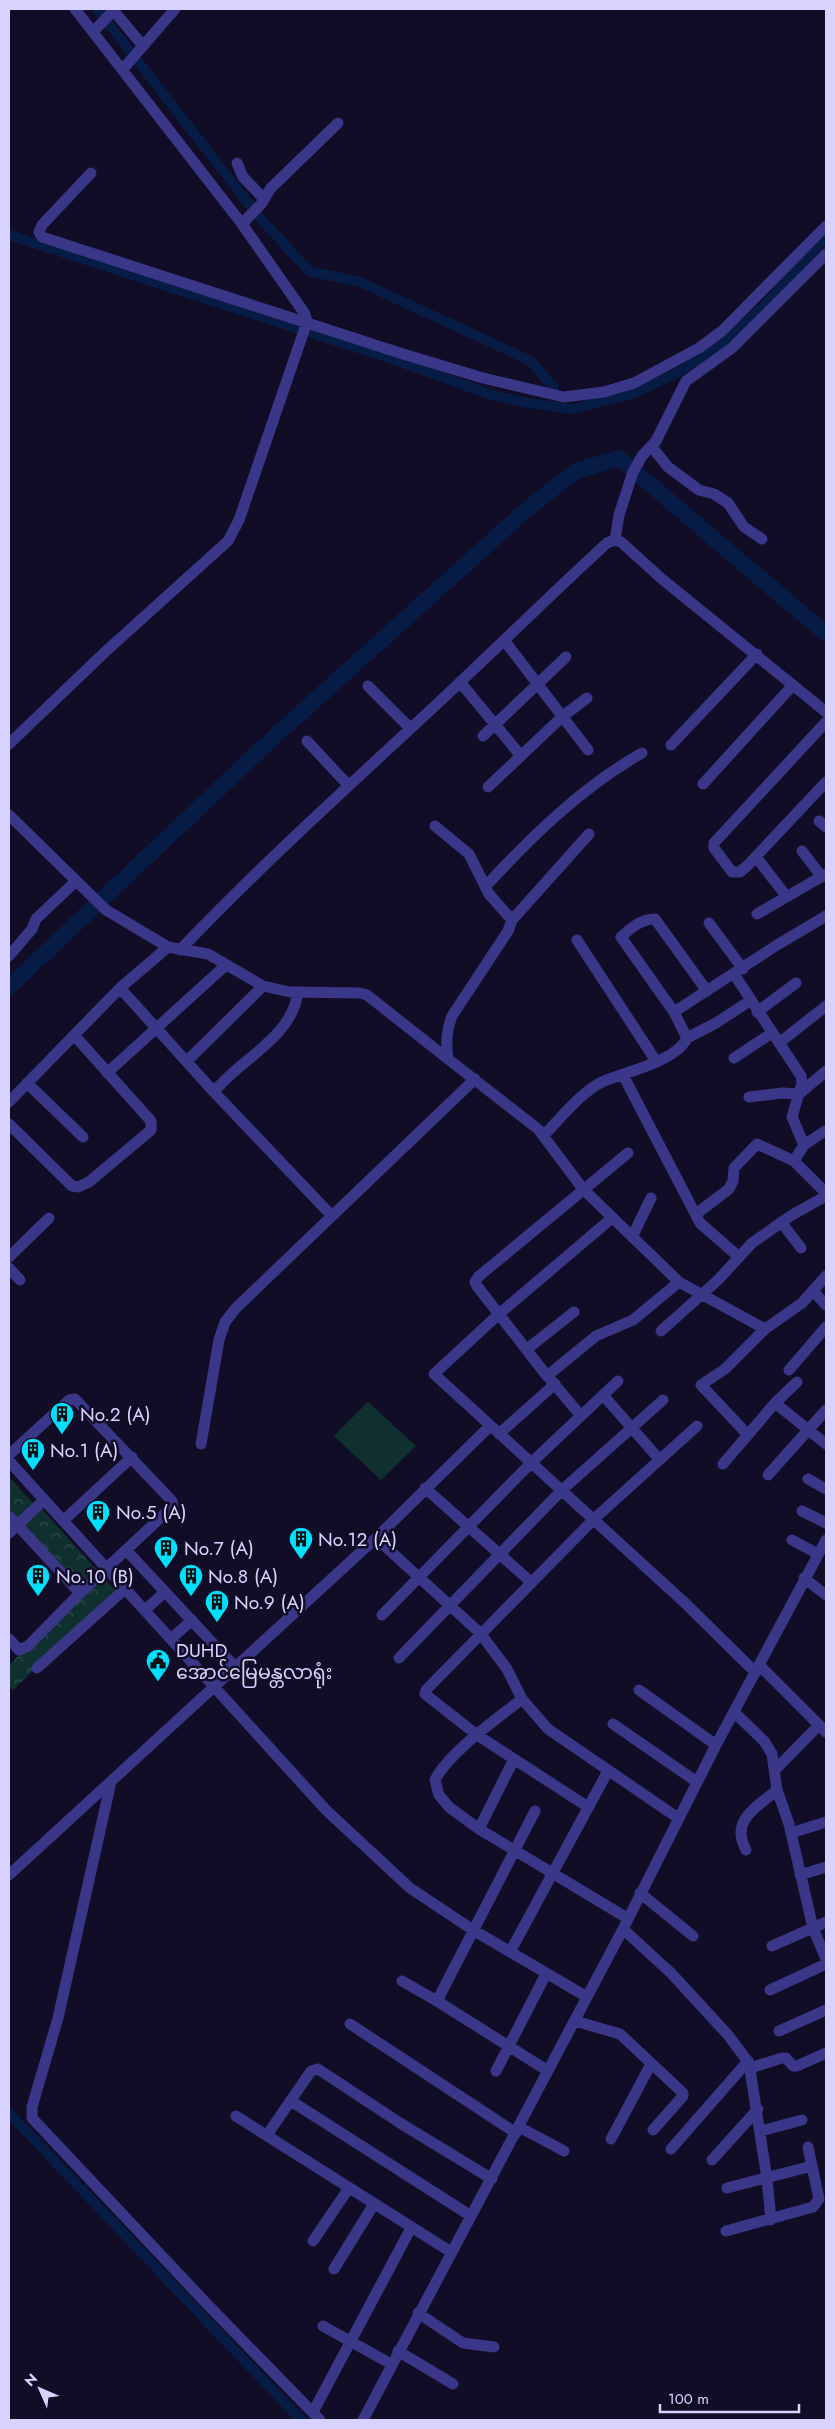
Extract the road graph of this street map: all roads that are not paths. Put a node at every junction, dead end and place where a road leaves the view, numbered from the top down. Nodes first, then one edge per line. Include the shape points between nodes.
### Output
1 (75, 9) edge
2 (176, 9) edge
3 (112, 12) edge
4 (95, 30) junction
5 (142, 48) junction
6 (125, 66) junction
7 (338, 123) dead end
8 (237, 163) dead end
9 (91, 173) dead end
10 (263, 201) junction
11 (245, 221) junction
12 (826, 226) edge
13 (814, 239) junction
14 (826, 250) edge
15 (826, 254) edge
16 (305, 328) junction
17 (652, 447) junction
18 (762, 539) dead end
19 (615, 540) junction
20 (504, 640) junction
21 (757, 654) junction
22 (566, 657) dead end
23 (460, 682) junction
24 (538, 684) junction
25 (793, 685) junction
26 (368, 686) dead end
27 (587, 698) dead end
28 (826, 712) edge
29 (562, 716) junction
30 (826, 722) edge
31 (495, 724) junction
32 (410, 728) junction
33 (483, 736) dead end
34 (307, 741) dead end
35 (9, 744) edge
36 (671, 745) dead end
37 (588, 750) dead end
38 (642, 753) dead end
39 (521, 756) junction
40 (826, 782) edge
41 (703, 784) dead end
42 (348, 785) junction
43 (488, 788) dead end
44 (9, 815) edge
45 (435, 826) dead end
46 (590, 834) dead end
47 (802, 851) dead end
48 (756, 857) junction
49 (824, 875) edge
50 (76, 881) junction
51 (484, 887) junction
52 (787, 897) junction
53 (757, 914) dead end
54 (826, 916) edge
55 (512, 920) junction
56 (709, 923) dead end
57 (577, 940) dead end
58 (168, 947) junction
59 (180, 950) junction
60 (9, 956) edge
61 (226, 965) junction
62 (738, 972) junction
63 (796, 983) dead end
64 (263, 986) junction
65 (120, 988) junction
66 (707, 991) junction
67 (298, 992) junction
68 (751, 1000) junction
69 (826, 1006) edge
70 (674, 1012) junction
71 (757, 1012) junction
72 (157, 1028) junction
73 (772, 1033) junction
74 (74, 1035) junction
75 (687, 1038) junction
76 (779, 1044) junction
77 (734, 1058) dead end
78 (448, 1059) junction
79 (187, 1061) junction
80 (656, 1061) junction
81 (826, 1071) edge
82 (107, 1073) junction
83 (623, 1075) junction
84 (475, 1079) junction
85 (27, 1083) junction
86 (214, 1092) junction
87 (799, 1094) junction
88 (749, 1096) dead end
89 (9, 1102) edge
90 (9, 1124) edge
91 (825, 1132) edge
92 (544, 1135) junction
93 (83, 1137) dead end
94 (804, 1145) junction
95 (628, 1153) dead end
96 (794, 1160) junction
97 (583, 1189) junction
98 (825, 1190) edge
99 (651, 1198) dead end
100 (696, 1214) junction
101 (331, 1215) junction
102 (49, 1218) dead end
103 (612, 1218) junction
104 (781, 1222) junction
105 (632, 1236) junction
106 (801, 1248) dead end
107 (9, 1257) edge
108 (739, 1257) junction
109 (9, 1268) edge
110 (826, 1276) edge
111 (20, 1280) dead end
112 (680, 1282) junction
113 (814, 1292) junction
114 (703, 1294) junction
115 (826, 1305) edge
116 (574, 1312) dead end
117 (499, 1314) junction
118 (826, 1327) edge
119 (661, 1330) dead end
120 (765, 1330) junction
121 (527, 1348) junction
122 (789, 1370) dead end
123 (551, 1380) junction
124 (618, 1381) dead end
125 (797, 1382) dead end
126 (603, 1395) junction
127 (663, 1400) dead end
128 (775, 1403) junction
129 (826, 1410) edge
130 (581, 1416) junction
131 (696, 1426) dead end
132 (632, 1428) junction
133 (494, 1430) junction
134 (808, 1430) junction
135 (748, 1435) junction
136 (201, 1444) dead end
137 (826, 1444) edge
138 (9, 1455) edge
139 (132, 1457) junction
140 (659, 1459) junction
141 (9, 1461) edge
142 (531, 1463) junction
143 (723, 1464) dead end
144 (768, 1475) dead end
145 (808, 1479) dead end
146 (425, 1488) junction
147 (826, 1489) edge
148 (562, 1490) junction
149 (44, 1500) junction
150 (802, 1511) dead end
151 (9, 1516) edge
152 (594, 1519) junction
153 (63, 1521) junction
154 (826, 1523) edge
155 (469, 1528) junction
156 (13, 1529) edge
157 (376, 1538) junction
158 (792, 1540) dead end
159 (826, 1540) edge
160 (126, 1550) junction
161 (500, 1554) junction
162 (818, 1554) junction
163 (106, 1568) junction
164 (804, 1578) junction
165 (419, 1579) junction
166 (531, 1582) junction
167 (125, 1589) junction
168 (165, 1592) junction
169 (80, 1593) junction
170 (826, 1595) edge
171 (449, 1606) junction
172 (145, 1610) junction
173 (382, 1615) dead end
174 (192, 1620) junction
175 (480, 1633) junction
176 (9, 1639) edge
177 (171, 1639) junction
178 (399, 1658) dead end
179 (37, 1668) dead end
180 (236, 1668) junction
181 (757, 1668) junction
182 (215, 1687) junction
183 (639, 1690) dead end
184 (522, 1699) junction
185 (734, 1712) junction
186 (613, 1724) dead end
187 (823, 1728) edge
188 (478, 1735) junction
189 (716, 1745) junction
190 (514, 1759) junction
191 (776, 1769) junction
192 (608, 1771) junction
193 (111, 1782) junction
194 (697, 1782) junction
195 (777, 1790) junction
196 (588, 1807) junction
197 (535, 1811) dead end
198 (678, 1818) junction
199 (826, 1822) edge
200 (479, 1829) junction
201 (791, 1833) junction
202 (515, 1849) junction
203 (746, 1850) dead end
204 (826, 1868) edge
205 (552, 1872) junction
206 (800, 1875) junction
207 (9, 1876) edge
208 (640, 1893) junction
209 (826, 1922) edge
210 (625, 1924) junction
211 (813, 1928) junction
212 (473, 1930) junction
213 (693, 1936) dead end
214 (772, 1946) dead end
215 (510, 1952) junction
216 (826, 1959) edge
217 (826, 1964) edge
218 (546, 1974) junction
219 (402, 1981) dead end
220 (770, 1990) dead end
221 (587, 1997) junction
222 (437, 2001) junction
223 (826, 2010) edge
224 (575, 2021) junction
225 (350, 2024) dead end
226 (779, 2031) dead end
227 (508, 2046) junction
228 (826, 2053) edge
229 (651, 2064) junction
230 (749, 2065) junction
231 (496, 2071) dead end
232 (548, 2071) junction
233 (291, 2101) junction
234 (758, 2109) junction
235 (236, 2116) dead end
236 (802, 2120) dead end
237 (517, 2130) junction
238 (653, 2130) dead end
239 (761, 2131) junction
240 (267, 2136) junction
241 (612, 2140) dead end
242 (808, 2147) dead end
243 (671, 2148) dead end
244 (564, 2151) dead end
245 (712, 2160) dead end
246 (812, 2166) junction
247 (768, 2178) junction
248 (492, 2179) junction
249 (349, 2188) junction
250 (727, 2188) dead end
251 (374, 2204) junction
252 (471, 2216) junction
253 (771, 2220) junction
254 (411, 2228) junction
255 (726, 2231) dead end
256 (314, 2241) dead end
257 (451, 2252) junction
258 (334, 2269) dead end
259 (418, 2313) junction
260 (323, 2326) dead end
261 (350, 2342) junction
262 (494, 2347) dead end
263 (398, 2351) junction
264 (391, 2364) junction
265 (453, 2384) dead end
266 (317, 2416) edge
267 (363, 2420) edge

1 - 4 street
2 - 5 street
3 - 4 street
3 - 5 street
4 - 6 street
5 - 6 street
6 - 11 street
7 - 10 street via 270,189
8 - 10 street via 243,177
9 - 16 street via 42,225 39,232 42,237
10 - 11 street
11 - 16 street via 305,314
12 - 13 street
13 - 14 street
13 - 16 street via 722,331 634,383 604,392 564,397
15 - 17 street via 732,348 686,381
16 - 35 street via 239,520 228,541
17 - 18 street via 668,467 699,490 728,503 740,522
17 - 19 street via 642,456 633,472 619,515
19 - 20 street via 607,543
19 - 21 street
20 - 23 street
20 - 24 street
21 - 25 street
21 - 36 street
22 - 24 street
23 - 31 street
23 - 32 street
24 - 29 street
24 - 31 street
25 - 28 street
25 - 41 street
26 - 32 street
27 - 29 street
29 - 37 street
29 - 39 street
30 - 48 street via 714,843 714,848 732,872 740,872
31 - 33 street
31 - 39 street
32 - 42 street
34 - 42 street
38 - 51 street via 610,773 532,836
39 - 43 street
40 - 48 street
42 - 59 street via 246,880
44 - 50 street
45 - 51 street via 469,854
46 - 55 street
47 - 49 street
48 - 52 street
49 - 52 street
50 - 58 street via 106,910
50 - 60 street via 36,919 32,929
51 - 55 street
52 - 53 street
54 - 62 street
55 - 78 street via 452,1016 446,1041
56 - 62 street
57 - 80 street
58 - 59 street
58 - 65 street
59 - 61 street via 202,952
61 - 64 street
61 - 72 street
62 - 66 street
62 - 68 street
63 - 71 street
64 - 67 street
64 - 79 street
65 - 72 street
65 - 74 street
66 - 70 street
66 - 70 street via 655,918 636,924 621,937
67 - 78 street via 367,995
67 - 86 street via 291,1017 282,1029
68 - 71 street
68 - 75 street
69 - 76 street
70 - 75 street
71 - 73 street
72 - 79 street
72 - 82 street
73 - 76 street
73 - 77 street
74 - 82 street
74 - 85 street
75 - 80 street via 684,1045
76 - 87 street via 801,1076
78 - 84 street
79 - 86 street
80 - 83 street
81 - 87 street
82 - 90 street via 152,1125 151,1130 90,1182 72,1186
83 - 92 street via 601,1083
83 - 100 street
84 - 92 street
84 - 101 street
85 - 89 street
85 - 93 street
86 - 101 street
87 - 88 street
87 - 94 street via 792,1117
91 - 94 street
92 - 97 street
94 - 96 street
95 - 97 street
96 - 98 street
96 - 100 street via 759,1144 754,1145 734,1168 729,1189
97 - 103 street
97 - 117 street via 478,1277 477,1286
98 - 104 street
99 - 105 street
100 - 108 street via 714,1238
101 - 136 street via 225,1322
102 - 107 street
103 - 105 street
103 - 117 street
104 - 106 street
104 - 108 street
105 - 112 street
108 - 114 street
109 - 111 street
110 - 113 street
112 - 114 street
112 - 123 street via 633,1320 596,1336
113 - 115 street
113 - 120 street
114 - 119 street
114 - 120 street
116 - 121 street
117 - 121 street
117 - 133 street via 434,1372
118 - 122 street
120 - 135 street via 725,1369 701,1385
121 - 123 street
123 - 130 street
123 - 133 street
124 - 126 street
125 - 128 street
126 - 130 street
126 - 132 street
127 - 132 street
128 - 134 street
128 - 135 street
129 - 134 street
130 - 142 street
131 - 140 street
132 - 140 street
132 - 148 street
133 - 142 street
133 - 146 street
134 - 137 street
134 - 144 street
135 - 143 street
138 - 139 street via 69,1400 75,1399
139 - 153 street
139 - 160 street via 173,1506
140 - 152 street
141 - 149 street
142 - 148 street
142 - 155 street
145 - 147 street
146 - 155 street
146 - 157 street
148 - 152 street
148 - 161 street
149 - 153 street
149 - 156 street
150 - 154 street
151 - 156 street
152 - 166 street
152 - 181 street
153 - 163 street
155 - 161 street
155 - 165 street
156 - 169 street
157 - 165 street
157 - 180 street
158 - 162 street
159 - 162 street
160 - 163 street
160 - 168 street
161 - 166 street
161 - 171 street
162 - 164 street
163 - 167 street
163 - 169 street
164 - 170 street
164 - 181 street
165 - 171 street
165 - 173 street
166 - 175 street
167 - 172 street
167 - 179 street
168 - 172 street
168 - 174 street
169 - 176 street via 23,1649 19,1650
171 - 175 street
171 - 178 street
172 - 177 street
174 - 177 street
174 - 180 street
175 - 184 street via 507,1670
175 - 188 street via 425,1694
177 - 182 street
180 - 182 street
181 - 185 street
181 - 187 street
182 - 193 street
182 - 212 street via 339,1822 410,1888
183 - 189 street
184 - 188 street
184 - 192 street via 548,1730
185 - 189 street
185 - 191 street via 764,1741
186 - 194 street
187 - 191 street
188 - 190 street
188 - 200 street via 439,1772 435,1780 444,1802
189 - 194 street
190 - 196 street
190 - 200 street
191 - 195 street
192 - 196 street
192 - 198 street
193 - 207 street
193 - 266 street via 32,2118
194 - 198 street
195 - 201 street
195 - 203 street via 740,1827 739,1834
196 - 205 street
197 - 202 street
198 - 208 street
199 - 201 street
200 - 202 street
201 - 206 street
202 - 205 street
202 - 212 street
204 - 206 street
205 - 210 street
205 - 215 street
206 - 211 street
208 - 210 street
208 - 213 street
209 - 211 street
210 - 221 street
210 - 230 street via 728,2035
211 - 214 street
211 - 216 street
212 - 215 street
212 - 222 street
215 - 218 street
217 - 220 street
218 - 221 street
218 - 227 street
219 - 222 street
221 - 224 street
222 - 227 street
223 - 226 street
224 - 229 street via 620,2034
224 - 232 street
225 - 237 street
227 - 231 street
227 - 232 street
228 - 230 street via 797,2066 786,2058
229 - 238 street via 681,2090 683,2096
229 - 241 street
230 - 234 street
230 - 243 street
232 - 237 street
233 - 240 street
233 - 248 street via 311,2071 318,2069
233 - 252 street
234 - 239 street
234 - 245 street
235 - 240 street
236 - 239 street
237 - 244 street
237 - 248 street
239 - 247 street
240 - 249 street
242 - 246 street
246 - 247 street
246 - 253 street via 818,2204
247 - 250 street
247 - 253 street
248 - 252 street
249 - 251 street
249 - 256 street
251 - 254 street
251 - 258 street
252 - 257 street
253 - 255 street
254 - 257 street
254 - 261 street
257 - 259 street
259 - 262 street via 463,2343
259 - 263 street
260 - 261 street
261 - 264 street
261 - 266 street
263 - 264 street
263 - 265 street
264 - 267 street

